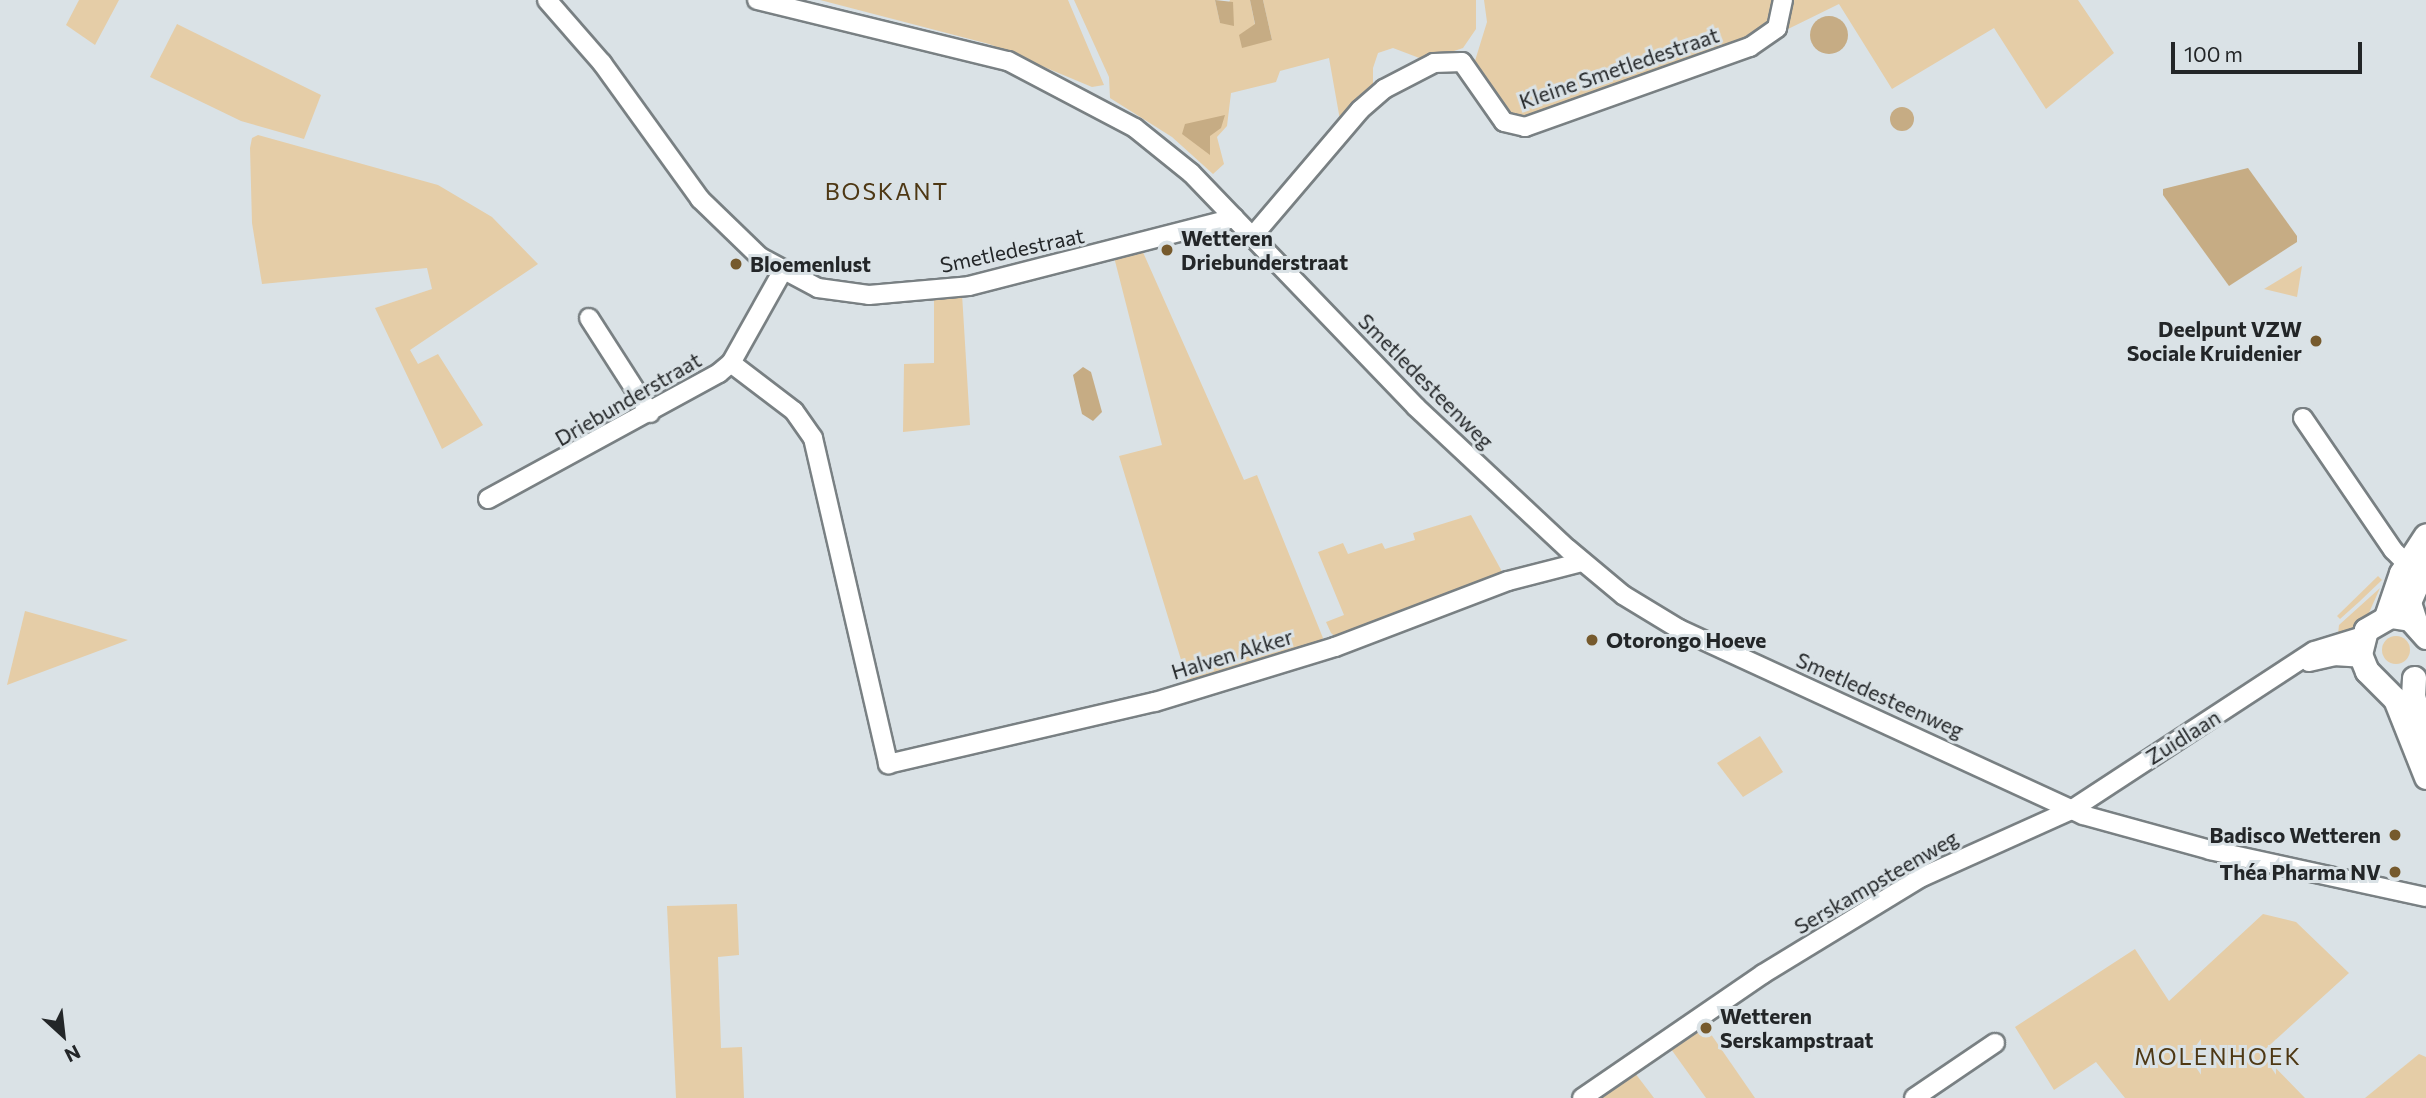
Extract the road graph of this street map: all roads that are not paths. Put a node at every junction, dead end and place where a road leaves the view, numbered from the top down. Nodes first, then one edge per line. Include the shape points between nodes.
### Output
1 (547, 0) edge
2 (757, 0) edge
3 (1783, 0) edge
4 (1234, 218) junction
5 (1252, 237) junction
6 (782, 272) junction
7 (589, 318) dead end
8 (732, 363) junction
9 (650, 414) junction
10 (2303, 418) dead end
11 (488, 499) dead end
12 (2426, 535) edge
13 (1582, 562) junction
14 (2416, 563) edge
15 (2386, 617) junction
16 (2421, 630) edge
17 (2362, 647) junction
18 (2420, 670) edge
19 (2381, 682) junction
20 (2426, 741) edge
21 (2426, 777) edge
22 (2071, 810) junction
23 (2426, 897) edge
24 (1995, 1043) dead end
25 (1582, 1098) edge
26 (1914, 1098) edge

1 - 6 street, Smetledestraat via 602,64 700,199
2 - 4 street, Smetledesteenweg via 1008,61 1135,128 1191,173
3 - 5 street, Kleine Smetledestraat via 1777,28 1750,47 1525,127 1504,122 1462,62 1434,63 1384,89 1360,110
4 - 5 street, Smetledesteenweg
4 - 6 street, Smetledestraat via 969,286 846,293 818,288
5 - 13 street, Smetledesteenweg via 1416,407
6 - 8 street, Driebunderstraat
7 - 9 street
8 - 9 street, Driebunderstraat
8 - 13 street, Halven Akker via 794,411 813,438 888,764 1155,702 1335,647 1507,581
9 - 11 street, Driebunderstraat
10 - 14 street via 2393,550
12 - 14 main road
13 - 22 street, Smetledesteenweg via 1640,607 1679,629
14 - 15 main road
14 - 16 main road via 2409,602
15 - 16 main road via 2400,616
15 - 17 main road via 2371,624
17 - 19 main road via 2367,671
17 - 22 street, Zuidlaan via 2295,666
18 - 19 main road via 2404,683
18 - 20 main road via 2413,696
19 - 21 main road via 2395,699
22 - 23 street via 2210,850
22 - 25 street, Serskampsteenweg via 1922,877 1719,1003
24 - 26 street

